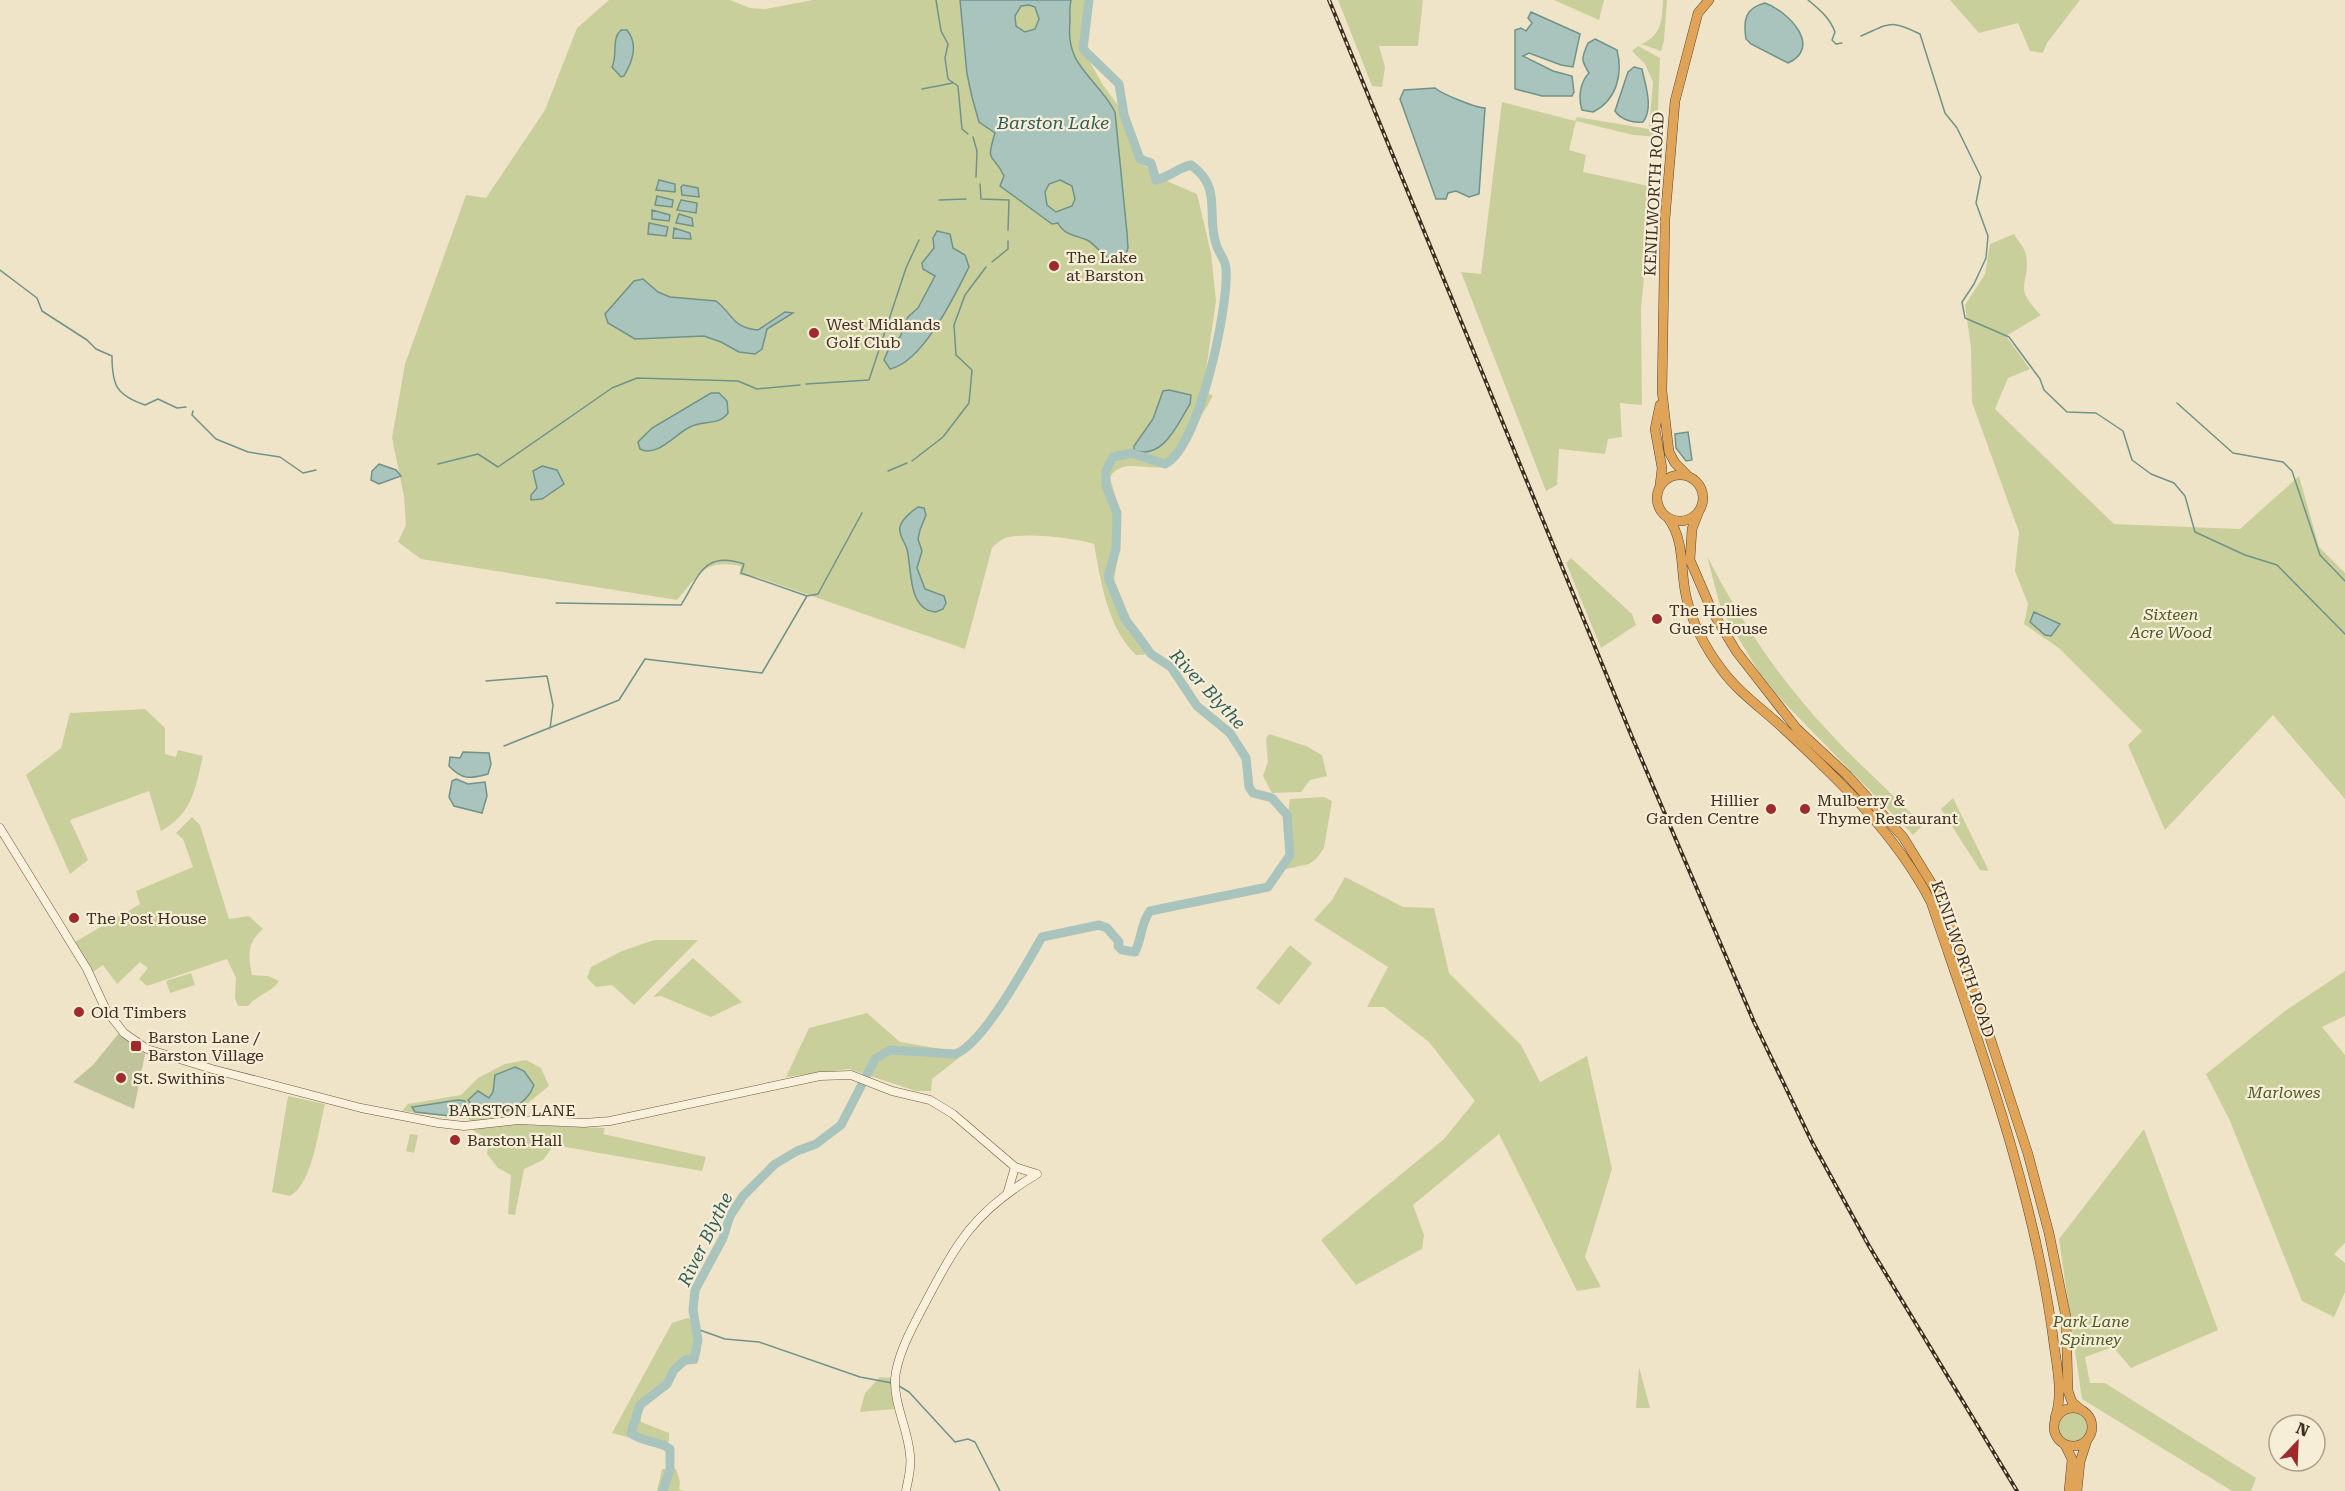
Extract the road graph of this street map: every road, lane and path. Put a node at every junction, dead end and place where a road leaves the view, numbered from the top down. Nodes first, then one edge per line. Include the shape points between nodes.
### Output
1 (1706, 1) edge
2 (1662, 391) junction
3 (1687, 475) junction
4 (1660, 485) junction
5 (1699, 512) junction
6 (1668, 518) junction
7 (0, 828) edge
8 (1015, 1167) junction
9 (1008, 1191) junction
10 (2079, 1409) junction
11 (2055, 1418) junction
12 (2087, 1440) junction
13 (2065, 1445) junction
14 (906, 1491) edge
15 (2068, 1491) edge
16 (2078, 1491) edge

1 - 2 highway, KENILWORTH ROAD via 1698,13 1675,101 1665,219
2 - 3 highway, KENILWORTH ROAD via 1669,452
2 - 4 highway, KENILWORTH ROAD via 1656,429 1662,468
3 - 4 highway via 1672,476
3 - 5 highway via 1701,488
4 - 6 highway via 1658,506
5 - 6 highway via 1685,520
5 - 10 highway, KENILWORTH ROAD via 1692,529 1690,560 1712,611 1736,651 1797,729 1888,819 1924,867 1940,897 1965,961 2046,1222 2066,1317 2068,1390
6 - 11 highway, KENILWORTH ROAD via 1679,536 1683,579 1693,616 1723,672 1874,816 1915,872 1930,902 2038,1246 2058,1376
7 - 8 street, BARSTON LANE via 87,969 114,1021 136,1043 177,1060 361,1108 464,1126 518,1120 610,1121 820,1076 851,1075 923,1097 945,1108
8 - 9 street
8 - 9 street, BARSTON LANE via 1037,1174
9 - 14 street, BARSTON LANE via 982,1215 949,1256 908,1340 895,1381 910,1452
10 - 11 highway via 2066,1409
10 - 12 highway via 2087,1414 2092,1425
11 - 13 highway via 2054,1433
12 - 13 highway via 2076,1446
12 - 16 highway via 2080,1462
13 - 15 highway via 2072,1459

